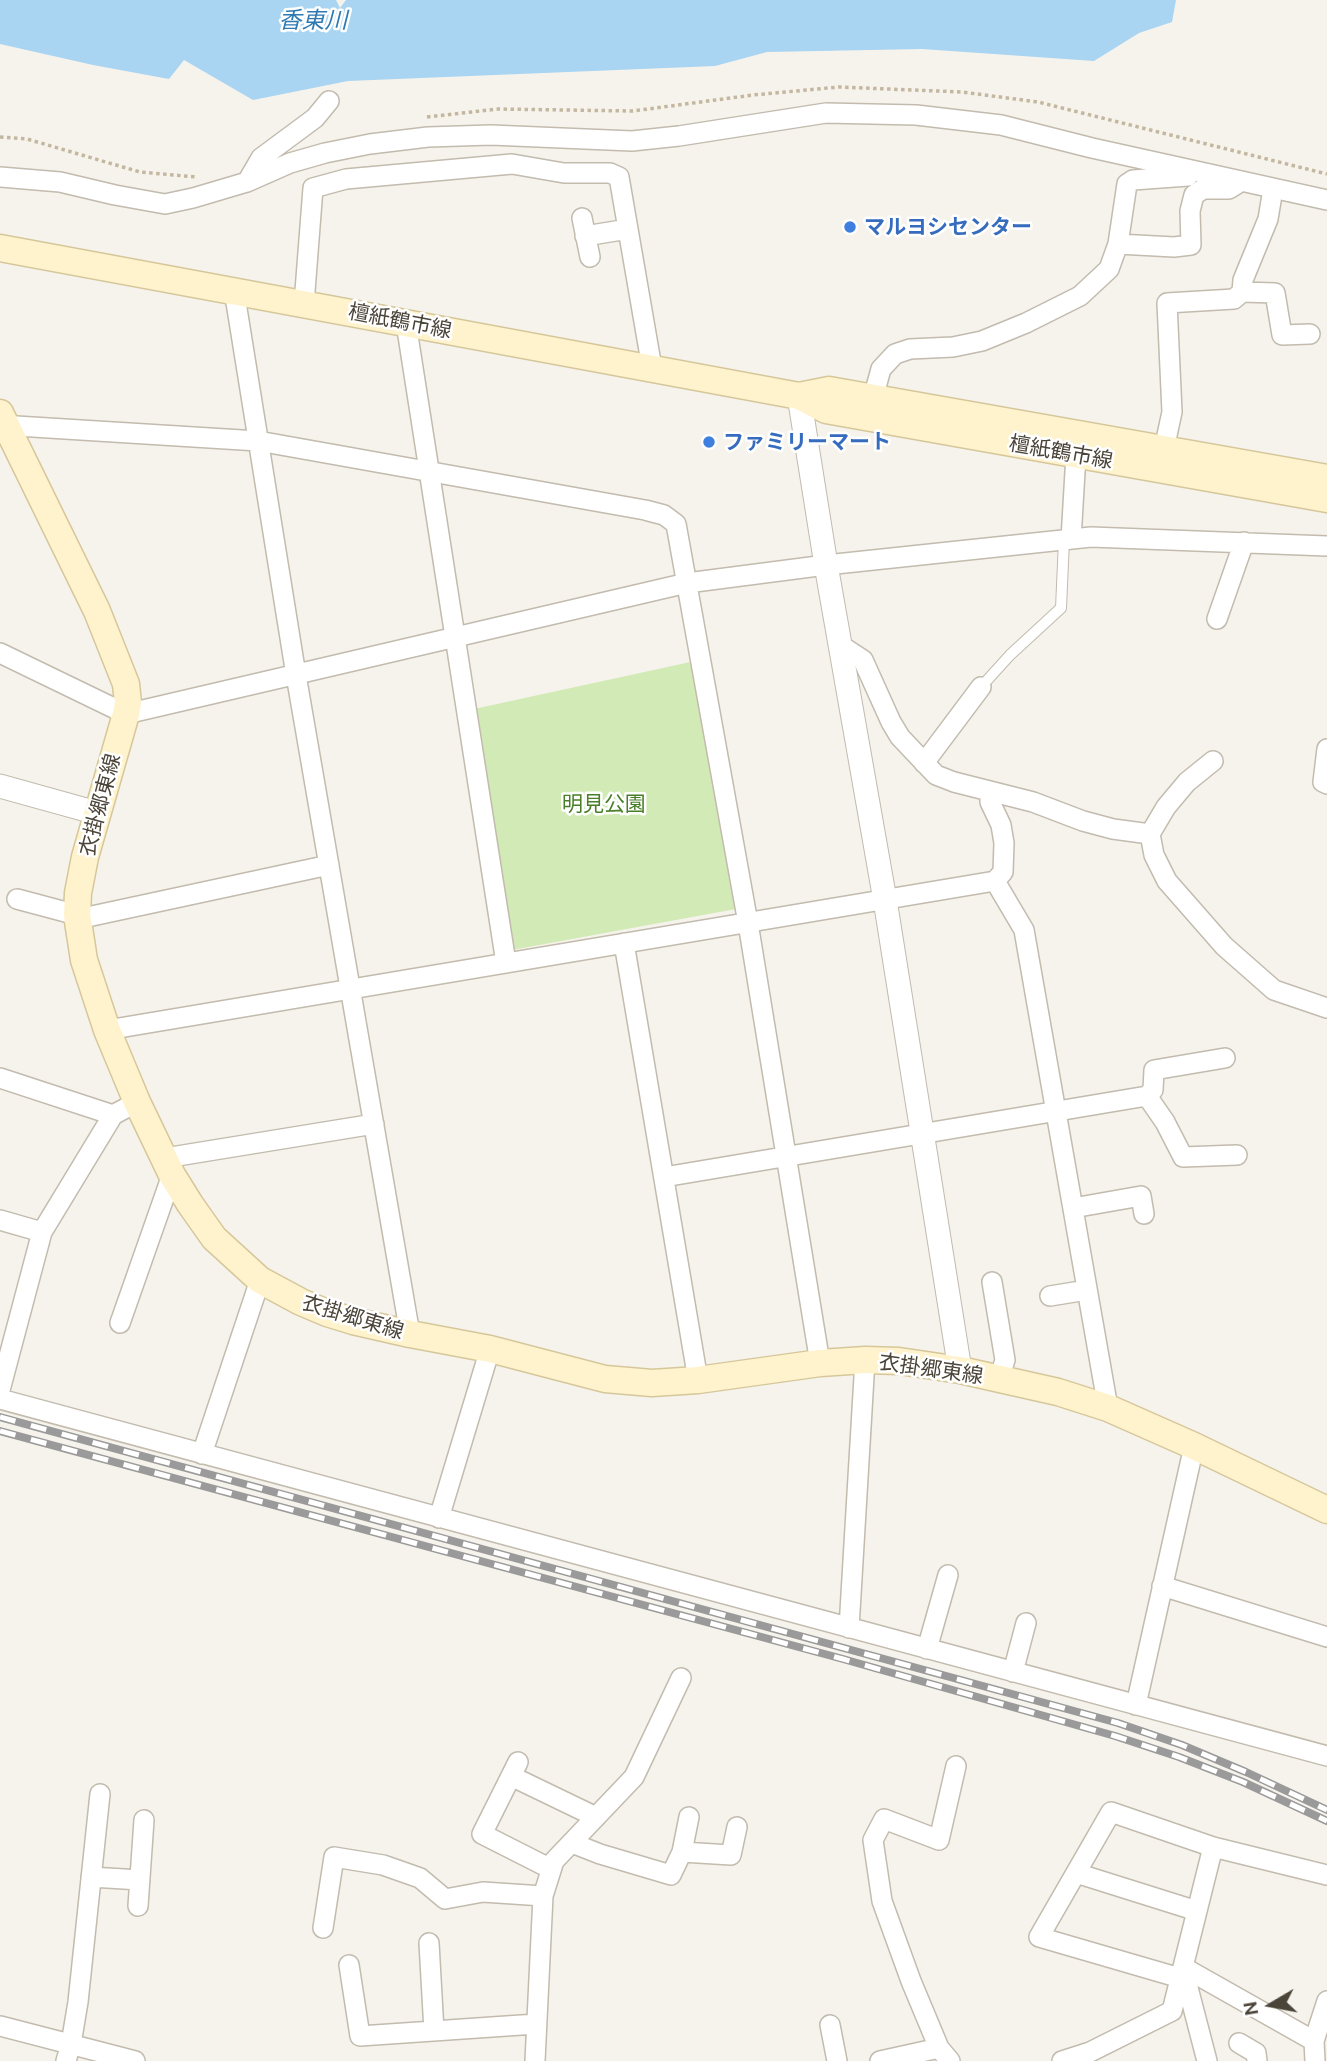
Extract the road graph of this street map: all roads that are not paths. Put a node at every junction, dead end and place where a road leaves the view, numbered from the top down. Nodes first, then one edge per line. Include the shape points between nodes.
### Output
1 (329, 101) dead end
2 (1208, 174) junction
3 (0, 177) edge
4 (247, 182) junction
5 (1241, 182) junction
6 (1273, 189) junction
7 (1327, 200) edge
8 (628, 229) junction
9 (1118, 244) junction
10 (0, 248) edge
11 (590, 257) dead end
12 (234, 290) junction
13 (1242, 292) junction
14 (304, 304) junction
15 (406, 323) junction
16 (1310, 334) dead end
17 (652, 368) junction
18 (799, 396) junction
19 (873, 398) junction
20 (2, 421) edge
21 (258, 441) junction
22 (1164, 449) junction
23 (1076, 455) junction
24 (431, 471) junction
25 (1327, 478) edge
26 (1327, 499) edge
27 (1068, 540) junction
28 (1244, 542) junction
29 (1327, 546) edge
30 (826, 565) junction
31 (687, 583) junction
32 (1217, 619) dead end
33 (456, 638) junction
34 (840, 645) junction
35 (0, 653) edge
36 (296, 675) junction
37 (981, 687) joint
38 (126, 713) junction
39 (1327, 749) edge
40 (1213, 761) dead end
41 (924, 763) junction
42 (1327, 784) edge
43 (0, 786) edge
44 (990, 792) junction
45 (97, 813) junction
46 (1150, 834) junction
47 (329, 865) junction
48 (995, 881) junction
49 (17, 899) dead end
50 (885, 900) junction
51 (78, 917) junction
52 (748, 923) junction
53 (624, 943) junction
54 (506, 963) junction
55 (350, 989) junction
56 (1327, 1008) edge
57 (107, 1030) junction
58 (1225, 1058) dead end
59 (0, 1078) edge
60 (1147, 1096) junction
61 (137, 1102) junction
62 (1056, 1111) junction
63 (113, 1115) junction
64 (374, 1124) junction
65 (922, 1133) junction
66 (786, 1155) junction
67 (1237, 1155) dead end
68 (169, 1167) junction
69 (664, 1177) junction
70 (1073, 1208) junction
71 (1144, 1214) dead end
72 (0, 1220) edge
73 (42, 1232) junction
74 (260, 1280) junction
75 (992, 1282) dead end
76 (1087, 1290) junction
77 (1050, 1296) dead end
78 (120, 1324) dead end
79 (410, 1334) junction
80 (490, 1349) junction
81 (865, 1360) junction
82 (820, 1363) junction
83 (960, 1370) junction
84 (999, 1379) junction
85 (698, 1380) junction
86 (0, 1390) edge
87 (0, 1399) edge
88 (1108, 1408) junction
89 (1194, 1446) junction
90 (202, 1454) junction
91 (1327, 1510) edge
92 (439, 1518) junction
93 (948, 1575) dead end
94 (1162, 1586) junction
95 (1026, 1623) dead end
96 (849, 1628) junction
97 (1327, 1637) edge
98 (927, 1649) junction
99 (1013, 1672) junction
100 (681, 1678) dead end
101 (1136, 1705) junction
102 (1327, 1756) edge
103 (956, 1766) dead end
104 (100, 1794) dead end
105 (596, 1817) junction
106 (689, 1817) dead end
107 (144, 1820) dead end
108 (737, 1827) dead end
109 (572, 1843) junction
110 (1213, 1847) junction
111 (682, 1852) junction
112 (551, 1869) junction
113 (1076, 1873) junction
114 (1327, 1875) edge
115 (91, 1877) junction
116 (140, 1880) junction
117 (543, 1896) junction
118 (138, 1906) dead end
119 (1197, 1911) junction
120 (323, 1928) dead end
121 (429, 1943) dead end
122 (349, 1965) dead end
123 (1182, 1973) junction
124 (1327, 2001) edge
125 (536, 2024) junction
126 (830, 2025) dead end
127 (0, 2026) edge
128 (434, 2031) junction
129 (1314, 2040) junction
130 (1239, 2043) dead end
131 (69, 2053) edge
132 (944, 2054) edge
133 (1096, 2057) edge
134 (135, 2061) edge
135 (535, 2061) edge
136 (837, 2061) edge
137 (880, 2061) edge
138 (1062, 2061) edge
139 (1207, 2061) edge
140 (1257, 2061) edge
141 (1315, 2061) edge

1 - 4 street via 315,118 261,158
2 - 4 street via 1001,125 916,115 826,113 632,141 428,137 325,152
2 - 5 street
2 - 9 street via 1127,184
3 - 4 street via 60,182 165,204
5 - 6 street
5 - 9 street via 1229,189 1203,189 1194,195 1191,245
6 - 7 street
6 - 13 street via 1268,219
8 - 11 street via 583,227
8 - 14 street via 620,177 610,173 564,173 512,164 346,179 313,188
8 - 17 street
9 - 19 street via 1109,269 1080,296 1026,323 982,341 895,354 881,369
10 - 12 main road, 檀紙鶴市線
12 - 14 main road, 檀紙鶴市線
12 - 21 street
13 - 16 street via 1275,293 1282,335
13 - 22 street via 1234,299 1167,303 1172,412
14 - 15 main road, 檀紙鶴市線
15 - 17 main road, 檀紙鶴市線
15 - 24 street
17 - 18 main road, 檀紙鶴市線
18 - 19 main road, 檀紙鶴市線 via 829,390
18 - 23 main road, 檀紙鶴市線 via 826,410
18 - 30 street
19 - 22 main road, 檀紙鶴市線
20 - 21 street
20 - 38 main road, 衣掛郷東線 via 117,657 126,684
21 - 24 street
21 - 36 street
22 - 25 main road, 檀紙鶴市線
23 - 26 main road, 檀紙鶴市線
23 - 27 street
24 - 31 street via 664,514 676,524
24 - 33 street
27 - 28 street via 1127,537
27 - 30 street
27 - 37 lane via 1061,608
28 - 29 street
28 - 32 street
30 - 31 street
30 - 34 street
31 - 33 street
31 - 52 street
33 - 36 street
33 - 54 street
34 - 41 street via 863,660 891,722
34 - 50 street
35 - 38 street
36 - 38 street
36 - 47 street
37 - 41 street
38 - 45 main road, 衣掛郷東線
39 - 42 street via 1323,782
40 - 46 street via 1187,782
41 - 44 street via 936,775
43 - 45 street
44 - 46 street via 1112,829
44 - 48 street via 1004,843 1003,872
45 - 51 main road, 衣掛郷東線 via 78,893
46 - 56 street via 1167,881 1224,947 1274,990
47 - 51 street
47 - 55 street
48 - 50 street
48 - 62 street via 1024,930
49 - 51 street
50 - 52 street
50 - 65 street
51 - 57 main road, 衣掛郷東線 via 84,960
52 - 53 street
52 - 66 street
53 - 54 street
53 - 69 street
54 - 55 street
55 - 57 street
55 - 64 street
57 - 61 main road, 衣掛郷東線
58 - 60 street via 1154,1070 1153,1090
59 - 63 street
60 - 62 street
60 - 67 street via 1182,1157
61 - 63 street
61 - 68 main road, 衣掛郷東線
62 - 65 street
62 - 70 street
63 - 73 street
64 - 68 street
64 - 79 street
65 - 66 street
65 - 83 street
66 - 69 street
66 - 82 street
68 - 74 main road, 衣掛郷東線 via 214,1238
68 - 78 street
69 - 85 street
70 - 71 street via 1141,1196
70 - 76 street
72 - 73 street
73 - 86 street
74 - 79 main road, 衣掛郷東線 via 327,1313
74 - 90 street
75 - 84 street via 1005,1360
76 - 77 street
76 - 88 street
79 - 80 main road, 衣掛郷東線
80 - 85 main road, 衣掛郷東線 via 605,1379
80 - 92 street
81 - 82 main road, 衣掛郷東線
81 - 83 main road, 衣掛郷東線
81 - 96 street
82 - 85 main road, 衣掛郷東線
83 - 84 main road, 衣掛郷東線
84 - 88 main road, 衣掛郷東線
87 - 90 street
88 - 89 main road, 衣掛郷東線
89 - 91 main road, 衣掛郷東線
89 - 94 street
90 - 92 street
92 - 96 street
93 - 98 street
94 - 97 street
94 - 101 street
95 - 99 street
96 - 98 street
98 - 99 street
99 - 101 street
100 - 105 street via 634,1777
101 - 102 street
103 - 132 street via 939,1840 884,1819 873,1840 882,1901
104 - 115 street
105 - 109 street
105 - 112 street via 515,1769 482,1834
106 - 111 street
107 - 116 street
108 - 111 street via 731,1855
109 - 111 street via 671,1875
109 - 112 street
110 - 113 street via 1111,1812
110 - 114 street
110 - 119 street
112 - 117 street
113 - 119 street
113 - 123 street via 1039,1937
115 - 116 street
115 - 131 street
116 - 118 street
117 - 120 street via 483,1892 445,1899 420,1878 383,1865 334,1857
117 - 125 street
119 - 123 street
121 - 128 street
122 - 128 street via 360,2036
123 - 129 street
123 - 133 street via 1172,2011
123 - 139 street
124 - 129 street
125 - 128 street
125 - 135 street
126 - 136 street
127 - 131 street
129 - 141 street
130 - 140 street via 1256,2053
131 - 134 street
132 - 137 street
133 - 138 street

